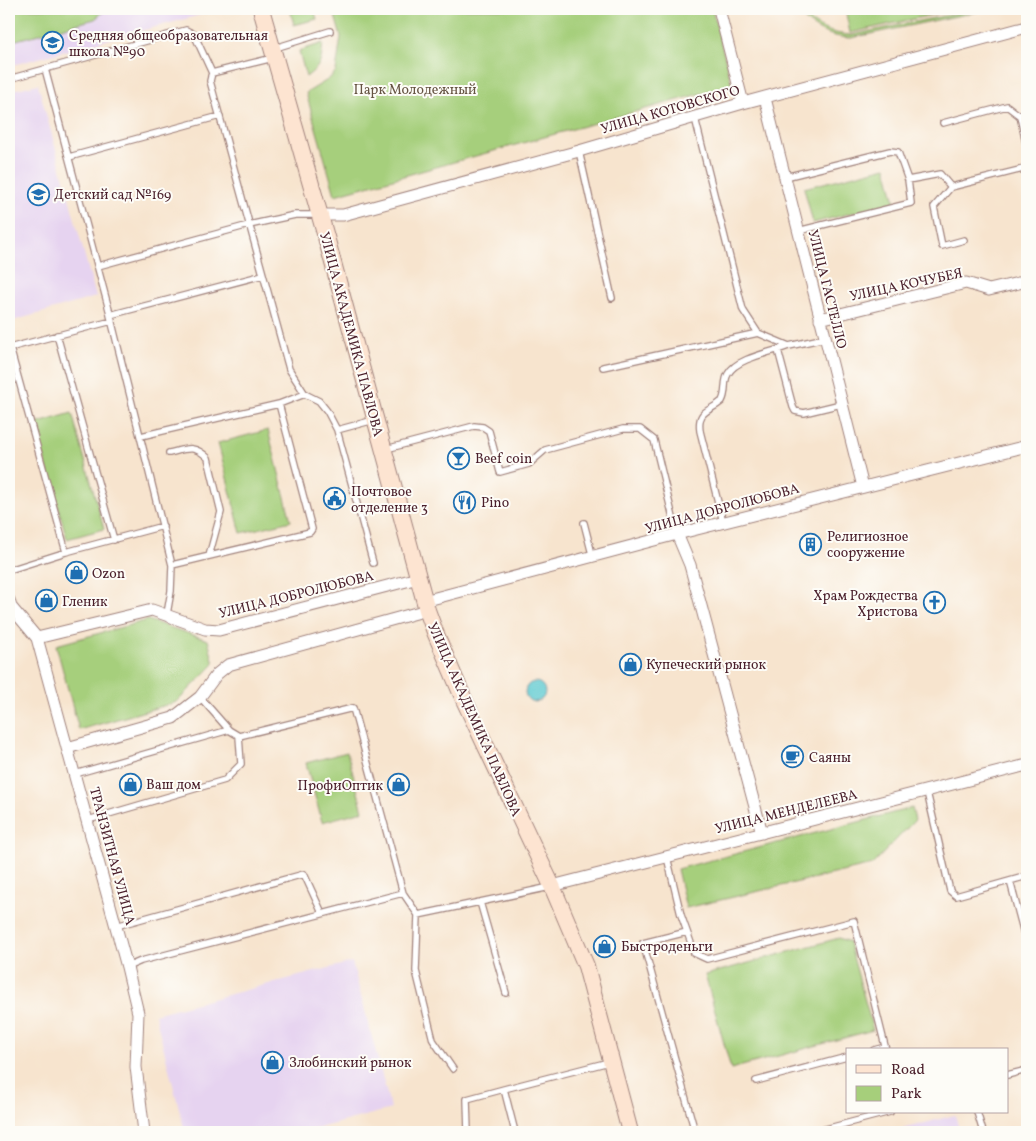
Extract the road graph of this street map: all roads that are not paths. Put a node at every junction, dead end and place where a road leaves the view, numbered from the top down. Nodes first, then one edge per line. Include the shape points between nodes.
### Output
1 (261, 9) edge
2 (719, 9) edge
3 (1027, 26) edge
4 (330, 32) dead end
5 (274, 53) junction
6 (45, 69) junction
7 (212, 73) junction
8 (9, 79) edge
9 (765, 98) junction
10 (743, 103) junction
11 (1027, 110) edge
12 (220, 116) junction
13 (1020, 116) junction
14 (696, 118) junction
15 (943, 123) dead end
16 (1027, 148) edge
17 (579, 152) junction
18 (69, 157) junction
19 (1027, 168) edge
20 (784, 177) junction
21 (908, 180) junction
22 (951, 187) junction
23 (320, 215) junction
24 (250, 225) junction
25 (798, 232) junction
26 (964, 240) dead end
27 (98, 266) junction
28 (263, 275) junction
29 (1027, 281) edge
30 (612, 298) dead end
31 (111, 318) junction
32 (820, 319) junction
33 (758, 333) junction
34 (56, 335) junction
35 (825, 338) junction
36 (789, 346) junction
37 (10, 348) edge
38 (778, 350) junction
39 (602, 367) dead end
40 (305, 394) junction
41 (280, 404) junction
42 (841, 404) junction
43 (375, 420) junction
44 (337, 430) junction
45 (141, 436) junction
46 (1027, 446) edge
47 (384, 450) junction
48 (169, 453) dead end
49 (863, 487) junction
50 (723, 522) junction
51 (584, 523) dead end
52 (163, 526) junction
53 (676, 534) junction
54 (114, 540) junction
55 (66, 552) junction
56 (209, 556) junction
57 (593, 558) junction
58 (373, 562) dead end
59 (172, 565) junction
60 (9, 570) edge
61 (418, 578) junction
62 (9, 600) edge
63 (426, 605) junction
64 (167, 614) junction
65 (37, 638) junction
66 (200, 697) junction
67 (228, 730) junction
68 (239, 736) junction
69 (67, 748) junction
70 (1027, 765) edge
71 (75, 774) junction
72 (927, 792) junction
73 (88, 820) junction
74 (762, 833) junction
75 (667, 857) junction
76 (1027, 876) edge
77 (1010, 881) junction
78 (552, 886) junction
79 (403, 893) junction
80 (480, 902) junction
81 (322, 913) junction
82 (418, 915) junction
83 (116, 926) junction
84 (687, 932) junction
85 (691, 943) dead end
86 (1027, 945) edge
87 (694, 953) dead end
88 (127, 967) junction
89 (506, 993) dead end
90 (886, 1048) edge
91 (846, 1057) edge
92 (611, 1061) junction
93 (453, 1069) dead end
94 (1027, 1070) edge
95 (1008, 1075) edge
96 (756, 1081) dead end
97 (504, 1089) junction
98 (883, 1114) edge
99 (978, 1114) edge
100 (144, 1132) edge
101 (468, 1132) edge
102 (515, 1132) edge
103 (630, 1132) edge
104 (695, 1132) edge
105 (817, 1132) edge
106 (983, 1132) edge

1 - 5 main road, УЛИЦА АКАДЕМИКА ПАВЛОВА
2 - 10 street
3 - 9 street, УЛИЦА КОТОВСКОГО
4 - 5 lane
5 - 7 lane
5 - 23 main road, УЛИЦА АКАДЕМИКА ПАВЛОВА
6 - 7 lane via 186,30 194,34
6 - 8 lane
6 - 18 lane
7 - 12 lane via 210,81
9 - 10 street, УЛИЦА КОТОВСКОГО
9 - 20 street, УЛИЦА ГАСТЕЛЛО
10 - 14 street, УЛИЦА КОТОВСКОГО
11 - 13 lane
12 - 18 lane
12 - 24 lane
13 - 15 lane via 1007,106
13 - 16 lane
14 - 17 street, УЛИЦА КОТОВСКОГО
14 - 33 lane via 743,310
17 - 23 street, УЛИЦА КОТОВСКОГО via 343,215
17 - 30 lane
18 - 27 lane
19 - 22 lane
20 - 21 lane via 890,151 898,152
20 - 25 street, УЛИЦА ГАСТЕЛЛО
21 - 22 lane via 940,174
21 - 25 lane via 911,203
22 - 26 lane via 934,207 942,246
23 - 24 lane via 294,215
23 - 43 main road, УЛИЦА АКАДЕМИКА ПАВЛОВА
24 - 27 lane
24 - 28 lane
25 - 32 street, УЛИЦА ГАСТЕЛЛО
27 - 31 lane
28 - 31 lane
28 - 40 lane via 288,369
29 - 32 street, УЛИЦА КОЧУБЕЯ via 988,290 966,283
31 - 34 lane
31 - 45 lane
32 - 35 street, УЛИЦА ГАСТЕЛЛО
33 - 36 lane
33 - 39 lane
34 - 37 lane
34 - 54 lane
35 - 36 lane
35 - 42 street, УЛИЦА ГАСТЕЛЛО
36 - 38 lane
37 - 55 lane
38 - 42 lane via 795,410 804,413
38 - 50 lane via 734,365 726,378 722,401 706,410 700,420
40 - 41 lane
40 - 44 lane via 327,411
41 - 45 lane
41 - 56 lane via 312,529
42 - 49 street, УЛИЦА ГАСТЕЛЛО
43 - 44 lane
43 - 47 main road, УЛИЦА АКАДЕМИКА ПАВЛОВА
44 - 58 lane
45 - 52 lane
46 - 49 street, УЛИЦА ДОБРОЛЮБОВА
47 - 53 lane via 474,426 483,427 490,431 500,472 529,464 545,450 623,428 640,429 654,440
47 - 61 main road, УЛИЦА АКАДЕМИКА ПАВЛОВА
48 - 56 lane via 192,448 208,458 221,512
49 - 50 street, УЛИЦА ДОБРОЛЮБОВА
50 - 53 street, УЛИЦА ДОБРОЛЮБОВА
51 - 57 lane
52 - 54 lane
52 - 59 lane
53 - 57 street, УЛИЦА ДОБРОЛЮБОВА
53 - 74 street via 690,565
54 - 55 lane
55 - 60 lane
56 - 59 lane
57 - 63 street, УЛИЦА ДОБРОЛЮБОВА
59 - 64 lane
61 - 63 main road, УЛИЦА АКАДЕМИКА ПАВЛОВА
61 - 64 street, УЛИЦА ДОБРОЛЮБОВА via 219,630 205,629
62 - 65 street, ТРАНЗИТНАЯ УЛИЦА via 11,608
63 - 66 street, УЛИЦА ДОБРОЛЮБОВА via 228,665
63 - 78 main road, УЛИЦА АКАДЕМИКА ПАВЛОВА via 465,702
64 - 65 street, УЛИЦА ДОБРОЛЮБОВА via 152,610
65 - 69 street, ТРАНЗИТНАЯ УЛИЦА
66 - 67 lane
66 - 69 street, УЛИЦА ДОБРОЛЮБОВА via 173,718
67 - 68 lane
67 - 71 lane
68 - 73 lane via 241,764 225,780
68 - 79 lane via 353,708
69 - 71 street, ТРАНЗИТНАЯ УЛИЦА
70 - 72 street, УЛИЦА МЕНДЕЛЕЕВА
71 - 73 street, ТРАНЗИТНАЯ УЛИЦА
72 - 74 street, УЛИЦА МЕНДЕЛЕЕВА
72 - 77 lane via 950,891 956,896
73 - 83 street, ТРАНЗИТНАЯ УЛИЦА
74 - 75 street, УЛИЦА МЕНДЕЛЕЕВА
75 - 78 street, УЛИЦА МЕНДЕЛЕЕВА
75 - 84 lane
76 - 77 lane
77 - 86 lane
78 - 80 lane
78 - 92 main road, УЛИЦА АКАДЕМИКА ПАВЛОВА via 586,966
79 - 81 lane
79 - 82 lane
80 - 82 lane
80 - 89 lane
81 - 83 lane via 304,874
81 - 88 lane
82 - 93 lane via 416,971 433,1040
83 - 88 street, ТРАНЗИТНАЯ УЛИЦА
84 - 85 lane
84 - 104 lane via 643,943
87 - 90 lane via 707,960 854,921
88 - 100 street, ТРАНЗИТНАЯ УЛИЦА via 138,1012 136,1067
91 - 96 lane
92 - 97 lane
92 - 103 main road, УЛИЦА АКАДЕМИКА ПАВЛОВА
94 - 95 lane
97 - 101 lane via 467,1099
97 - 102 lane
98 - 105 lane
99 - 106 lane

